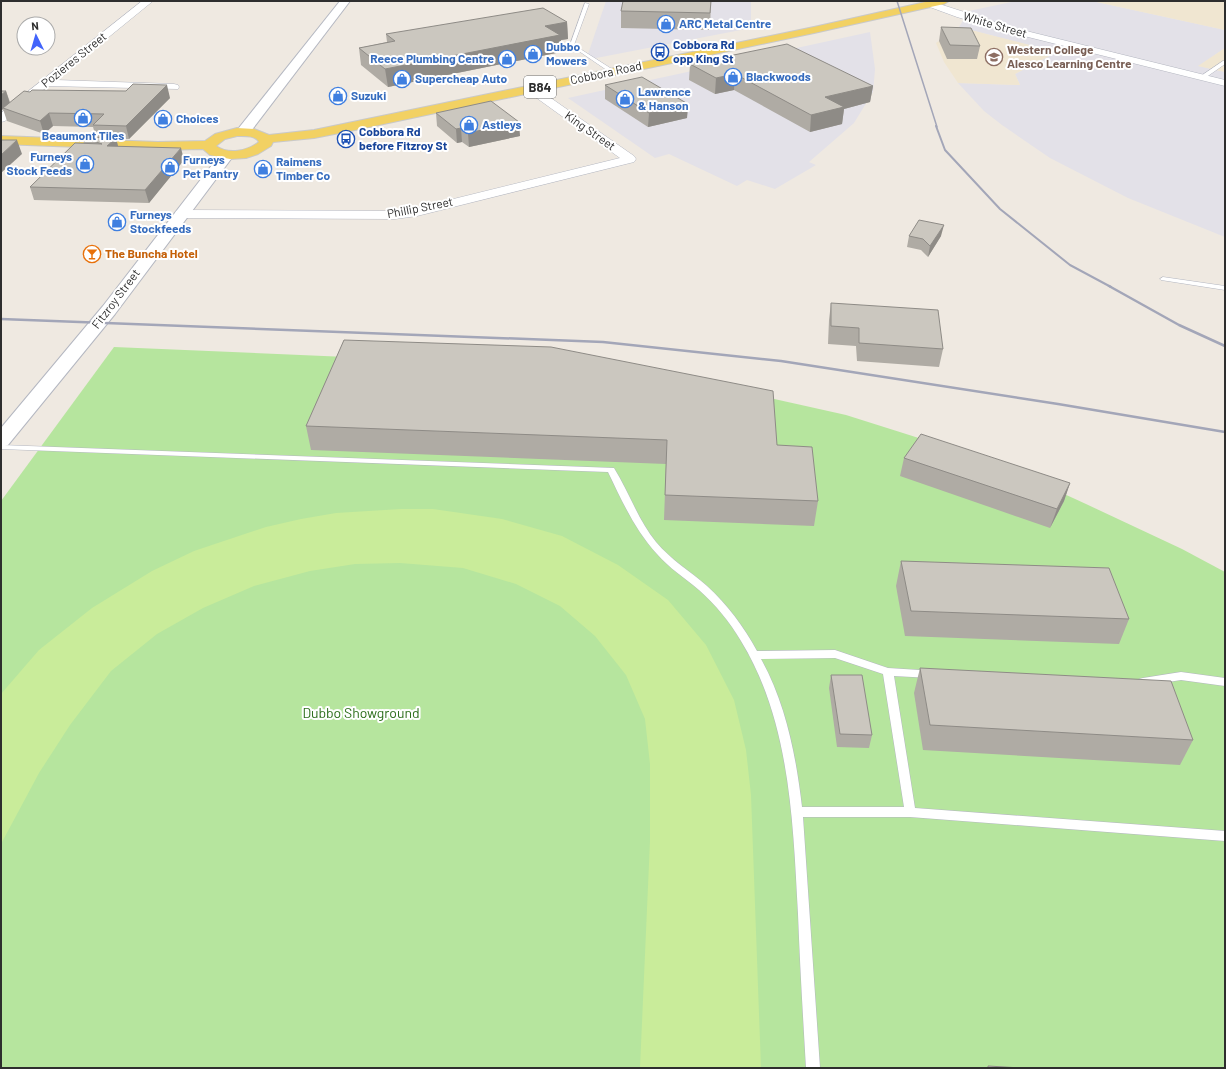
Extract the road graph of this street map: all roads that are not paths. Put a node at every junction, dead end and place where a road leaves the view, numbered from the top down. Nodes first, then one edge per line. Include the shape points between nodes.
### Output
1 (148, 1) edge
2 (345, 1) edge
3 (944, 1) edge
4 (587, 4) dead end
5 (930, 4) junction
6 (1225, 62) edge
7 (1218, 67) junction
8 (1225, 69) edge
9 (612, 72) junction
10 (1203, 77) junction
11 (45, 83) junction
12 (1225, 83) edge
13 (174, 87) dead end
14 (531, 89) junction
15 (1, 119) edge
16 (243, 132) junction
17 (266, 139) junction
18 (1, 140) edge
19 (209, 145) junction
20 (227, 155) junction
21 (630, 159) joint
22 (181, 214) junction
23 (1163, 279) dead end
24 (1225, 288) edge
25 (1, 441) edge
26 (1, 447) edge
27 (754, 654) junction
28 (888, 672) junction
29 (944, 674) edge
30 (1225, 682) edge
31 (1135, 684) edge
32 (797, 812) junction
33 (910, 812) junction
34 (1225, 836) edge
35 (813, 1068) edge

1 - 11 street, Pozieres Street
2 - 16 street
3 - 5 main road, Cobbora Road / B84
4 - 9 lane via 572,45
5 - 9 main road, Cobbora Road / B84
5 - 10 street, White Street via 1011,30
6 - 7 lane
7 - 8 lane
7 - 10 lane
9 - 14 main road, Cobbora Road / B84
10 - 12 street, White Street
11 - 13 street
11 - 15 street, Pozieres Street
14 - 17 main road, Cobbora Road / B84 via 352,127
14 - 21 street, King Street
16 - 17 main road, B84 via 259,134
16 - 19 main road, B84 via 221,136
17 - 20 main road via 266,143 256,150
18 - 19 main road, B84 via 158,146
19 - 20 main road via 213,151
20 - 22 street, Fitzroy Street
21 - 22 street, Phillip Street via 417,212 395,215
22 - 25 street, Fitzroy Street via 109,310
23 - 24 lane
26 - 27 lane via 611,470 644,532 675,567 703,588 726,612
27 - 28 lane via 834,654
27 - 32 lane via 778,713 790,760
28 - 29 lane
28 - 33 lane
30 - 31 lane via 1181,676
32 - 33 lane
32 - 35 lane
33 - 34 lane

